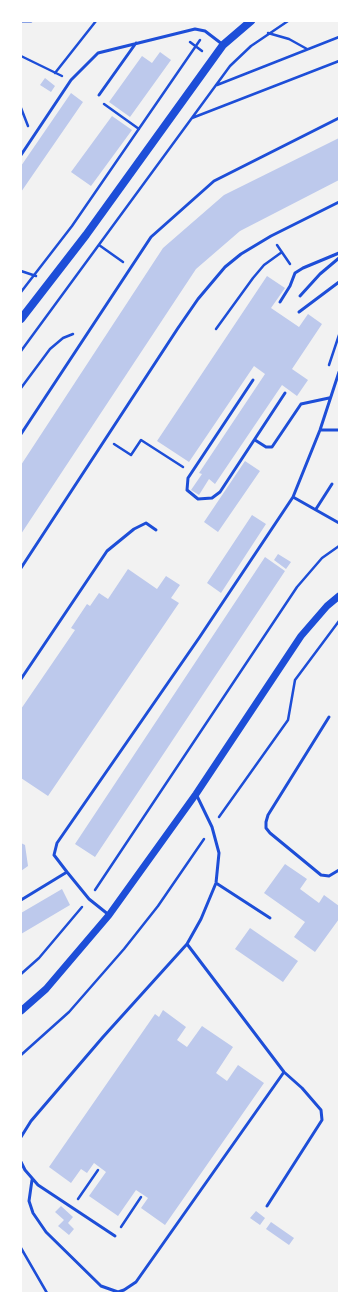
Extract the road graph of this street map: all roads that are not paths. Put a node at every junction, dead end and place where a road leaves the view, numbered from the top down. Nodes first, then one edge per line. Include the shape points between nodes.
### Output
1 (21, 21) edge
2 (31, 21) edge
3 (251, 21) edge
4 (136, 43) junction
5 (223, 45) junction
6 (99, 95) dead end
7 (339, 118) edge
8 (21, 155) edge
9 (339, 202) edge
10 (339, 253) edge
11 (339, 258) edge
12 (339, 282) edge
13 (300, 296) dead end
14 (280, 302) dead end
15 (299, 312) dead end
16 (21, 319) edge
17 (339, 372) edge
18 (253, 380) dead end
19 (285, 394) dead end
20 (330, 398) junction
21 (320, 430) junction
22 (339, 430) edge
23 (21, 434) edge
24 (255, 440) junction
25 (332, 484) dead end
26 (293, 497) junction
27 (316, 509) junction
28 (339, 523) edge
29 (156, 530) dead end
30 (21, 568) edge
31 (339, 596) edge
32 (21, 679) edge
33 (329, 717) dead end
34 (196, 794) junction
35 (339, 870) edge
36 (67, 872) junction
37 (216, 883) junction
38 (21, 900) edge
39 (109, 915) junction
40 (270, 918) dead end
41 (188, 944) junction
42 (21, 1011) edge
43 (284, 1072) junction
44 (21, 1137) edge
45 (21, 1162) edge
46 (32, 1180) junction
47 (267, 1206) dead end
48 (115, 1236) road end

1 - 2 lane
3 - 5 main road
4 - 5 lane via 195,29 205,31
4 - 6 lane
4 - 8 lane via 98,53 71,80
5 - 16 main road via 82,240
7 - 23 lane via 214,181 151,237
9 - 30 lane via 271,236 225,267 198,299
10 - 14 lane via 295,273
11 - 13 lane
12 - 15 lane
17 - 20 lane
18 - 24 lane via 191,473 187,483 190,494 198,498 212,498 220,492
19 - 24 lane
20 - 21 lane
20 - 24 lane via 301,404 272,447 266,447
21 - 22 lane
21 - 26 lane
25 - 27 lane
26 - 27 lane
26 - 36 lane via 199,638 61,835 54,855
27 - 28 lane
29 - 32 lane via 146,523 134,529 107,551
31 - 34 street via 301,636
33 - 35 lane via 268,815 266,828 321,876 329,876
34 - 37 lane via 212,827 218,854
34 - 39 street
36 - 38 lane
36 - 39 lane via 89,899
37 - 40 lane
37 - 41 lane
39 - 42 street via 46,989
41 - 43 lane
41 - 44 lane via 103,1037 31,1121
43 - 46 lane via 136,1282 124,1290 118,1292 101,1286 46,1232 33,1213 29,1201
43 - 47 lane via 321,1110 322,1120
45 - 46 lane
46 - 48 lane

